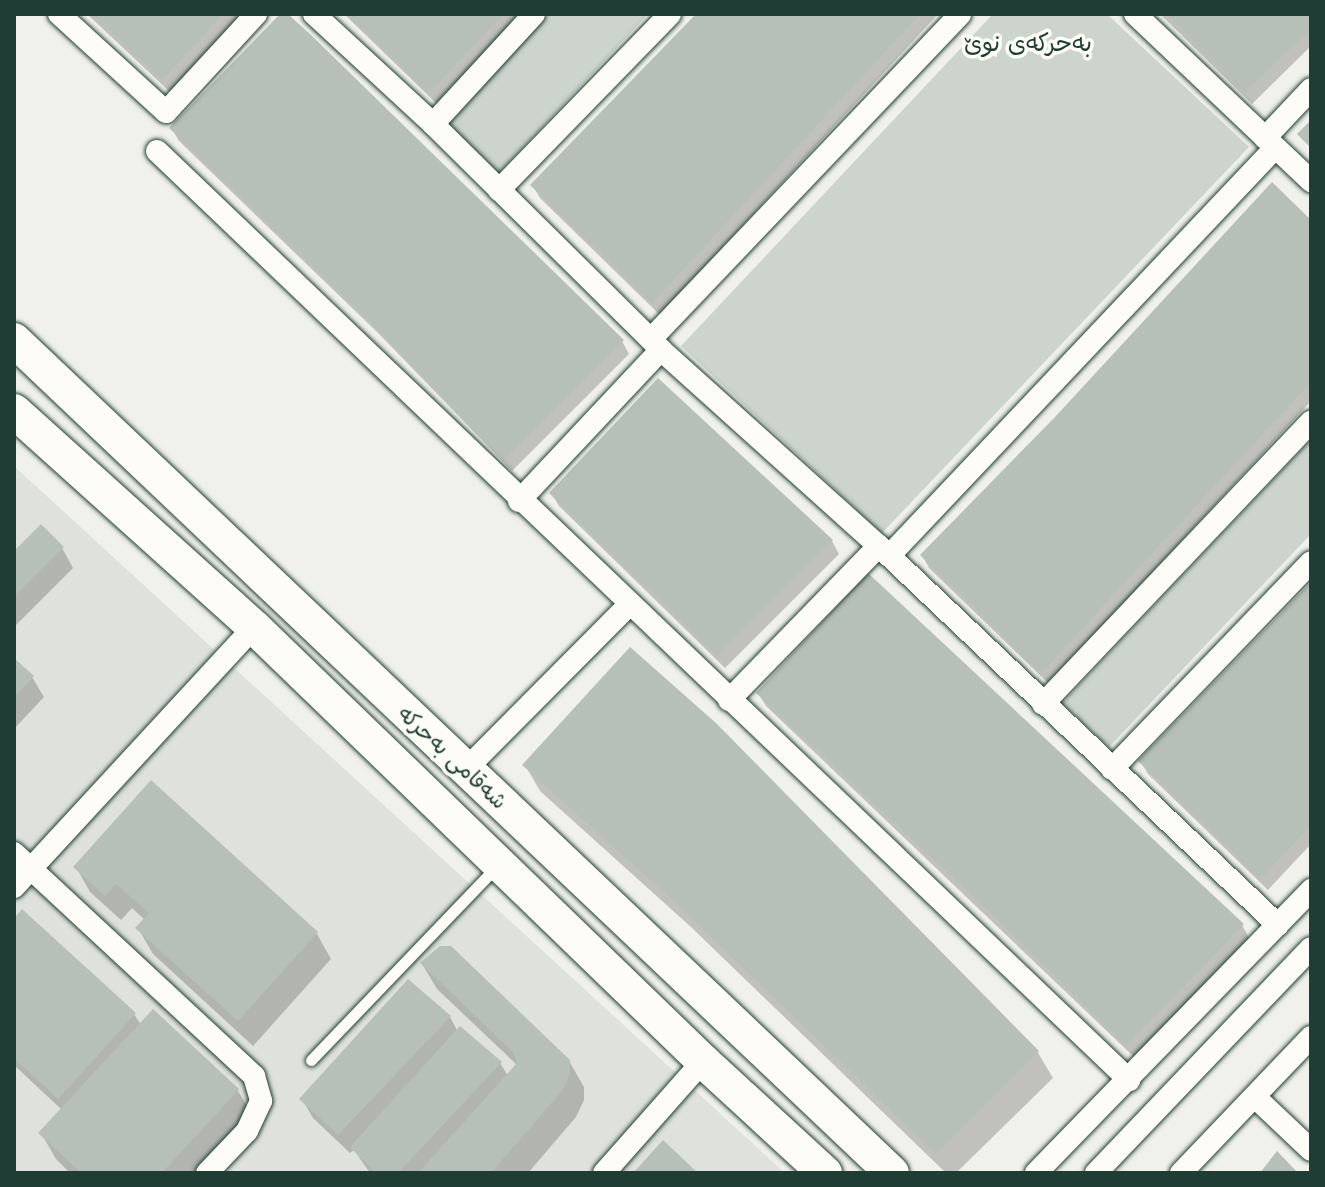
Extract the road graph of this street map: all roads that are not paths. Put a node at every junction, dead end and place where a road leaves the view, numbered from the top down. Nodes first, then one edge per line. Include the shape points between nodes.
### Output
1 (59, 14) edge
2 (256, 14) edge
3 (314, 14) edge
4 (534, 14) edge
5 (670, 14) edge
6 (960, 14) edge
7 (1135, 14) edge
8 (1311, 89) edge
9 (433, 124) junction
10 (1270, 143) junction
11 (157, 151) dead end
12 (1311, 181) edge
13 (499, 190) junction
14 (14, 340) edge
15 (656, 344) junction
16 (59, 382) junction
17 (19, 416) edge
18 (1311, 422) edge
19 (125, 445) junction
20 (92, 482) junction
21 (519, 501) junction
22 (884, 551) junction
23 (1311, 562) edge
24 (629, 605) junction
25 (254, 627) junction
26 (729, 700) junction
27 (1043, 704) junction
28 (467, 768) junction
29 (1112, 769) junction
30 (499, 864) junction
31 (18, 875) edge
32 (1311, 890) edge
33 (1278, 925) junction
34 (1311, 948) edge
35 (1311, 1037) edge
36 (311, 1060) dead end
37 (703, 1061) junction
38 (1129, 1080) junction
39 (1255, 1097) junction
40 (1311, 1150) edge
41 (207, 1173) edge
42 (604, 1173) edge
43 (825, 1173) edge
44 (892, 1173) edge
45 (1036, 1173) edge
46 (1096, 1173) edge
47 (1181, 1173) edge

1 - 2 street via 166,112
3 - 9 street
4 - 9 street
5 - 13 street
6 - 15 street
7 - 10 street
8 - 10 street
9 - 13 street
10 - 12 street
10 - 22 street
11 - 21 street
13 - 15 street
14 - 16 main road, شەقامی بەحرکە
15 - 21 street
15 - 22 street
16 - 17 main road
16 - 19 main road, شەقامی بەحرکە
17 - 20 main road, شەقامی بەحرکە
18 - 27 street
19 - 20 main road
19 - 28 main road, شەقامی بەحرکە
20 - 25 main road, شەقامی بەحرکە
21 - 24 street
22 - 26 street
22 - 27 street
23 - 29 street
24 - 26 street
24 - 28 street
25 - 30 main road, شەقامی بەحرکە
25 - 31 street
26 - 38 street
27 - 29 street
28 - 44 main road, شەقامی بەحرکە
29 - 33 street
30 - 36 lane
30 - 37 main road, شەقامی بەحرکە
31 - 41 street via 254,1076 261,1101 247,1131
32 - 33 street
33 - 38 street
34 - 46 street
35 - 39 street
37 - 42 street
37 - 43 main road, شەقامی بەحرکە
38 - 45 street
39 - 40 street
39 - 47 street

